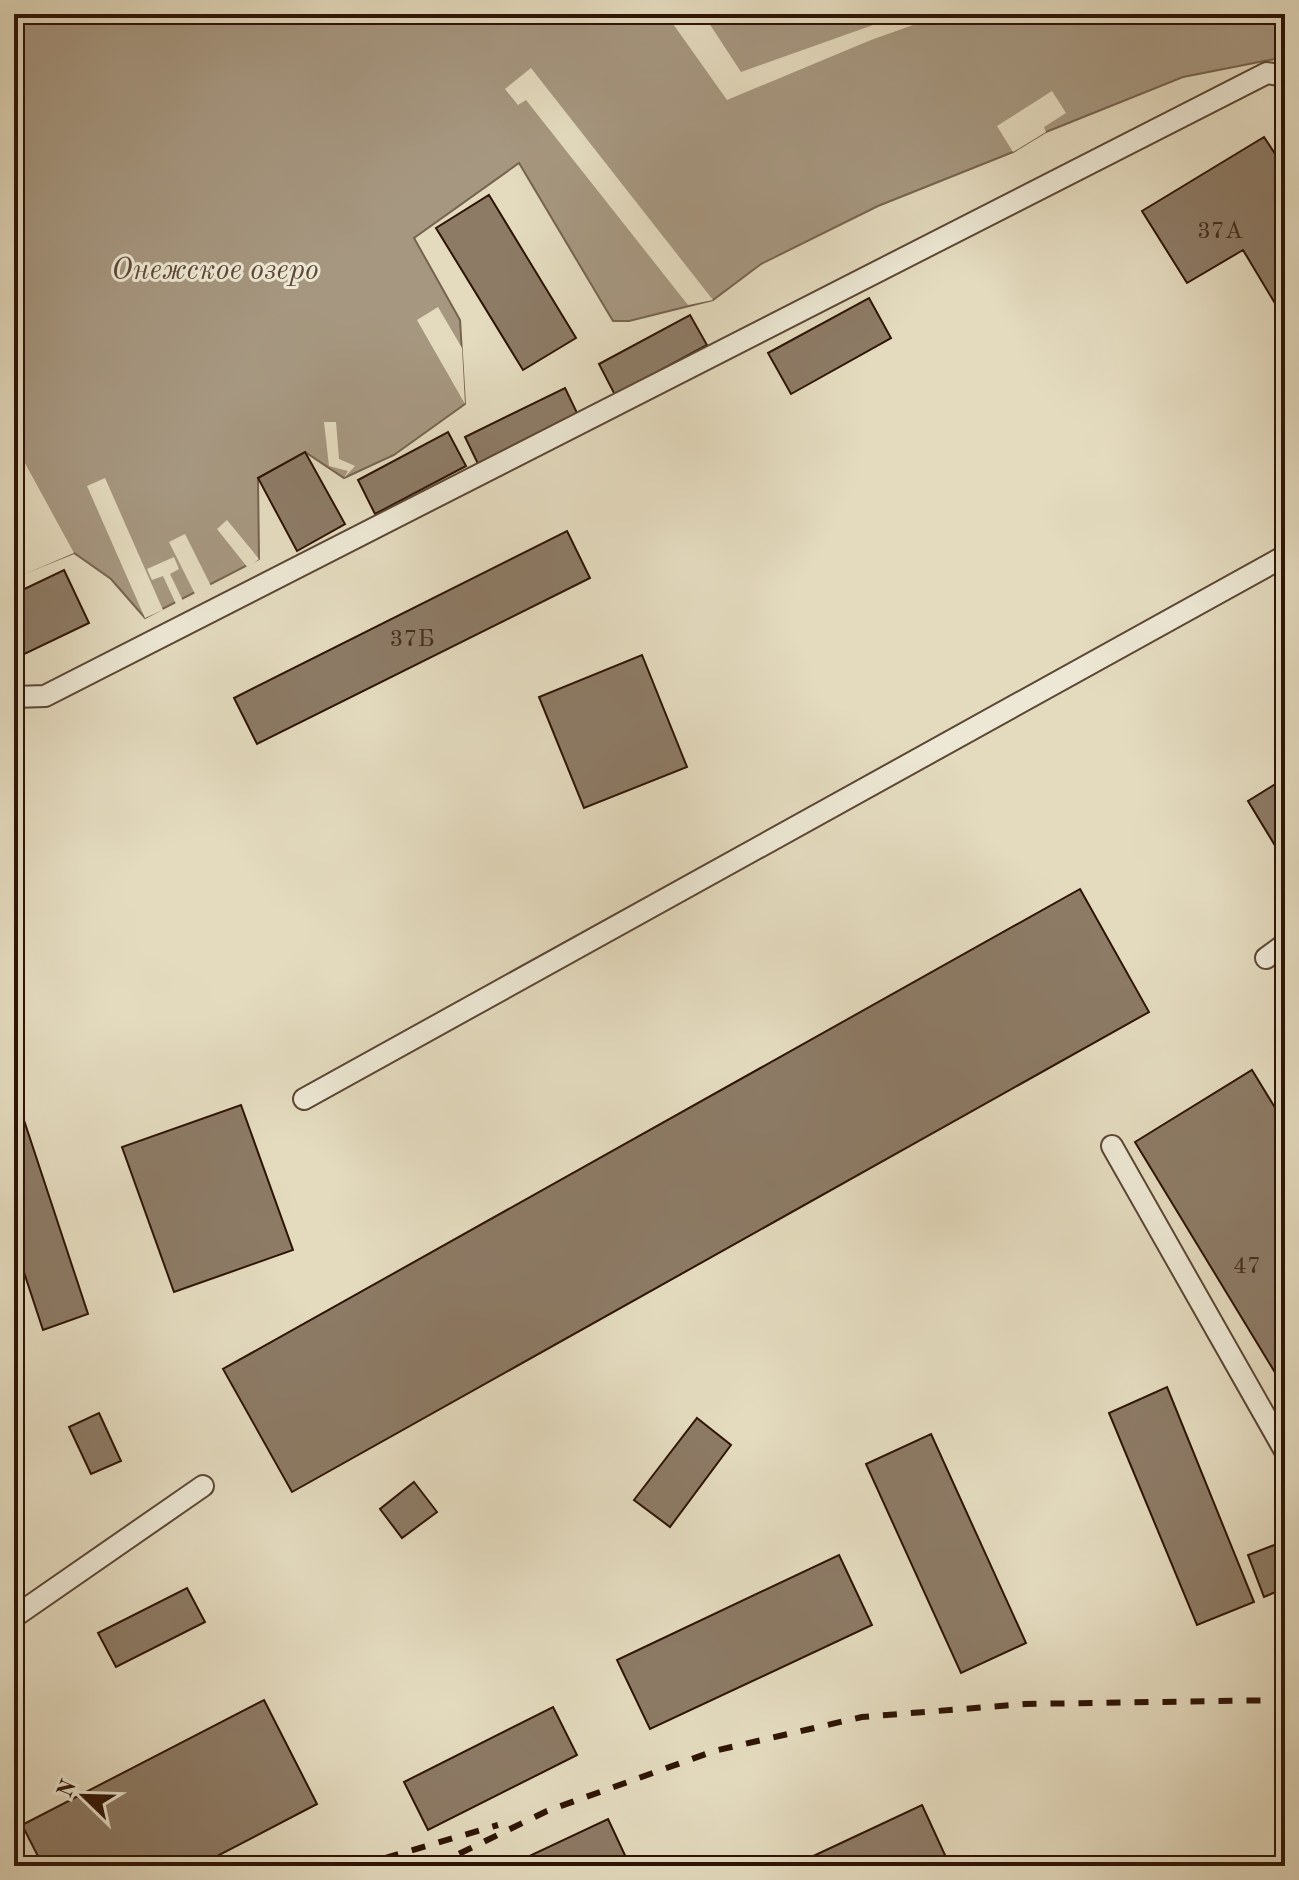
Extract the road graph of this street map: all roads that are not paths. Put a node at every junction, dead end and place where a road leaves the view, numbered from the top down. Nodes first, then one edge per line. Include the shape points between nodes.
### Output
1 (1285, 76) edge
2 (1285, 556) edge
3 (14, 697) edge
4 (1285, 944) edge
5 (1266, 958) dead end
6 (304, 1099) dead end
7 (1112, 1146) dead end
8 (1285, 1451) edge
9 (203, 1486) dead end
10 (14, 1617) edge

1 - 3 lane via 1267,73 45,696
2 - 6 lane
4 - 5 lane
7 - 8 lane
9 - 10 lane

